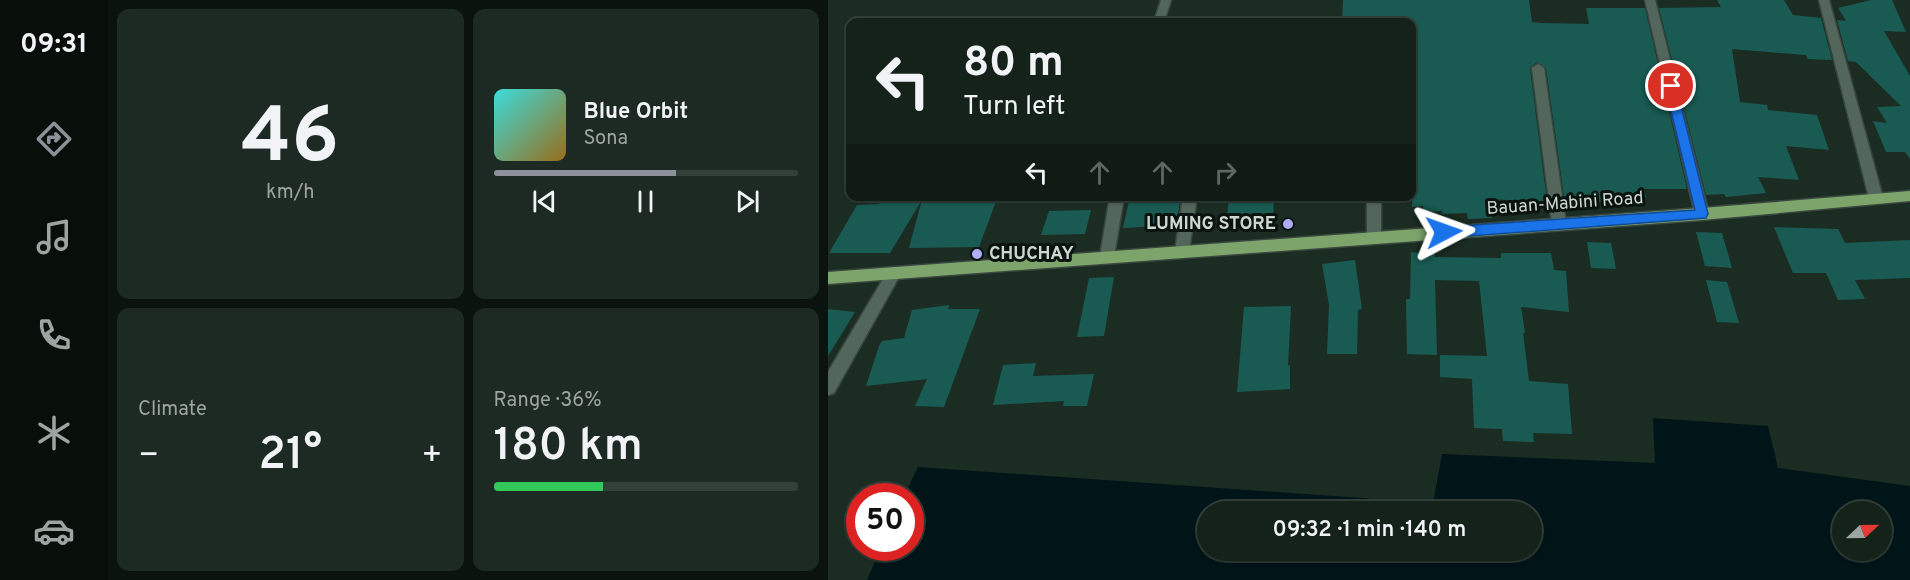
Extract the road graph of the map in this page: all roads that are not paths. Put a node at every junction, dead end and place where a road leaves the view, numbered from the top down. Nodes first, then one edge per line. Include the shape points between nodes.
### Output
1 (1167, 0) edge
2 (1650, 0) edge
3 (1824, 0) edge
4 (1160, 18) edge
5 (1538, 68) dead end
6 (1910, 196) edge
7 (1876, 198) junction
8 (1116, 201) edge
9 (1189, 201) edge
10 (1374, 201) edge
11 (1702, 214) junction
12 (1559, 224) junction
13 (1374, 237) junction
14 (1182, 250) junction
15 (1107, 256) junction
16 (894, 273) junction
17 (828, 278) edge
18 (828, 387) edge

1 - 4 street
2 - 11 street
3 - 7 street
5 - 12 street
6 - 7 main road, Bauan-Mabini Road
7 - 11 main road, Bauan-Mabini Road
8 - 15 street
9 - 14 street
10 - 13 street
11 - 12 main road, Bauan-Mabini Road
12 - 13 main road, Bauan-Mabini Road
13 - 14 main road, Bauan-Mabini Road
14 - 15 main road, Bauan-Mabini Road
15 - 16 main road, Bauan-Mabini Road
16 - 17 main road, Bauan-Mabini Road
16 - 18 street

